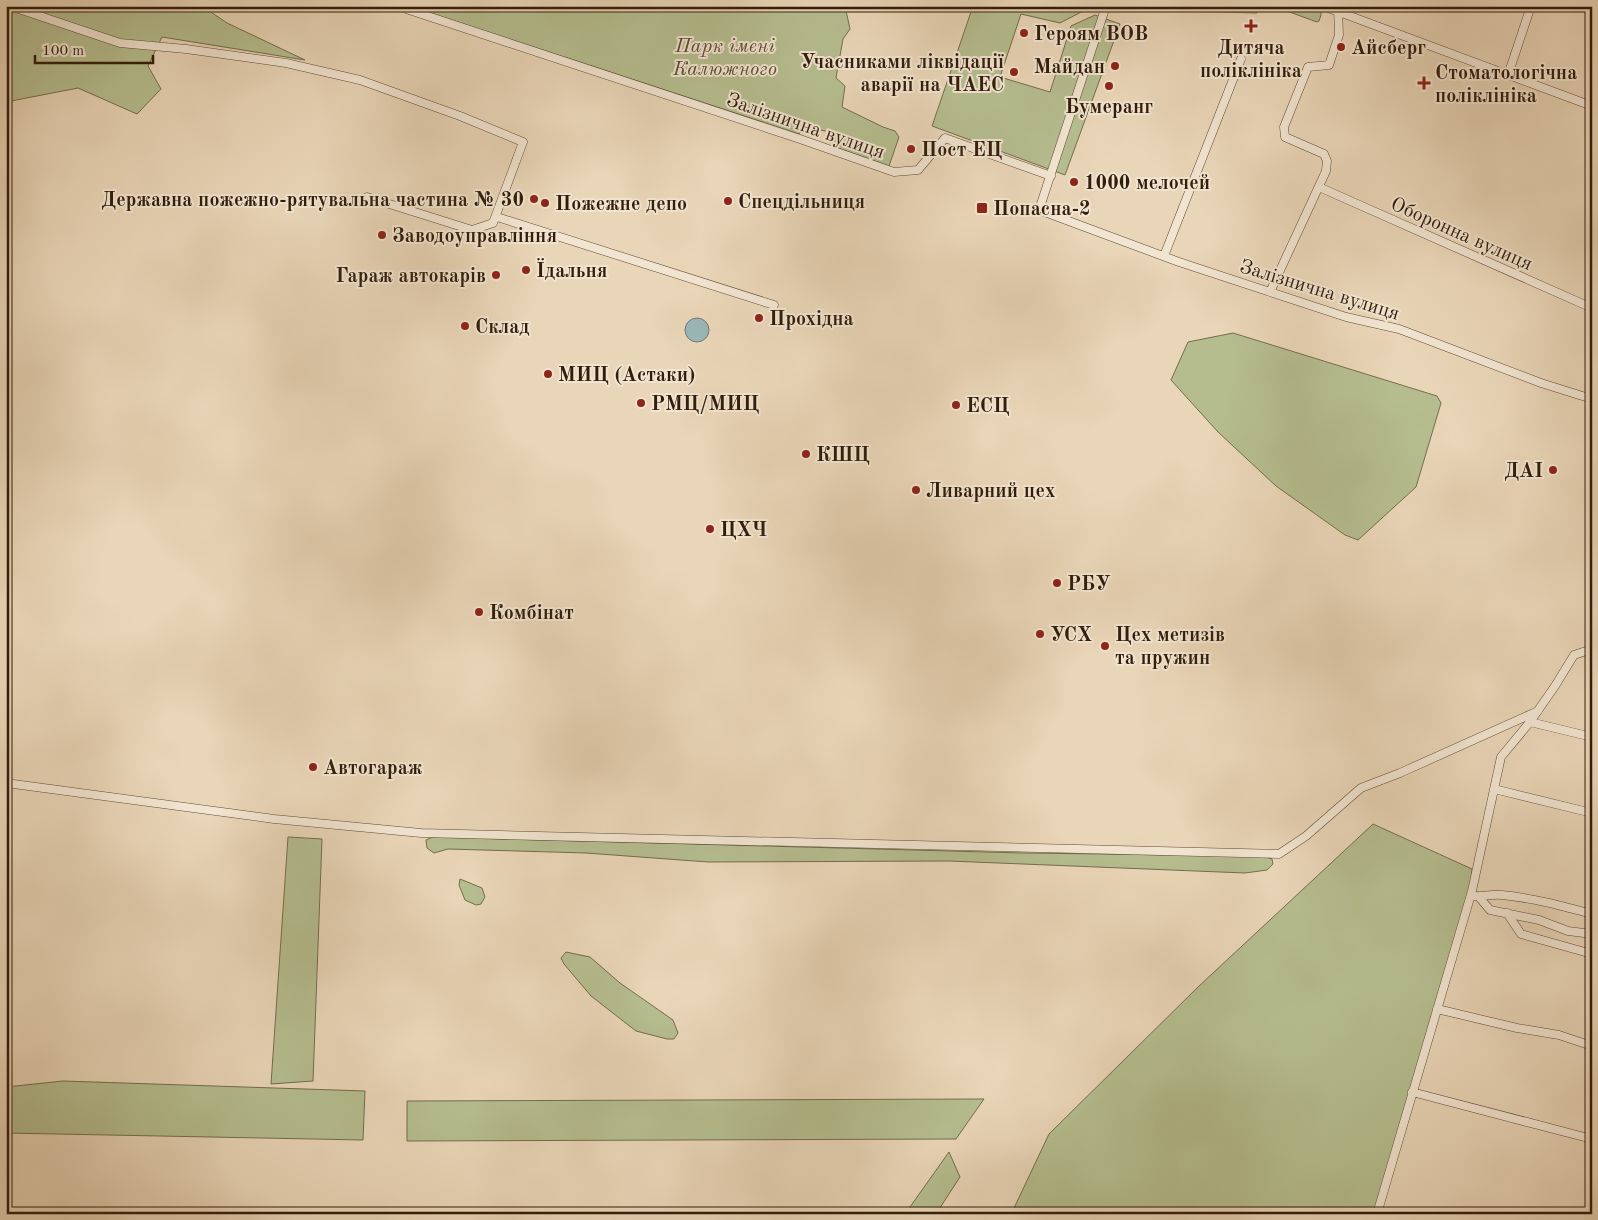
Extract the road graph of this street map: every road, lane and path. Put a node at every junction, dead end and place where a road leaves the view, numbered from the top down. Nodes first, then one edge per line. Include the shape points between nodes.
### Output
1 (10, 6) edge
2 (397, 6) edge
3 (1106, 6) edge
4 (1322, 6) edge
5 (1531, 6) edge
6 (1338, 9) edge
7 (1241, 59) dead end
8 (1508, 75) junction
9 (1592, 106) edge
10 (1051, 176) junction
11 (1319, 187) junction
12 (367, 197) dead end
13 (497, 217) junction
14 (1164, 256) junction
15 (1270, 292) junction
16 (774, 305) dead end
17 (1592, 308) edge
18 (1592, 400) edge
19 (1592, 649) edge
20 (1538, 710) junction
21 (1530, 722) junction
22 (1592, 737) edge
23 (6, 783) edge
24 (1494, 789) junction
25 (1592, 814) edge
26 (1475, 896) junction
27 (1507, 913) junction
28 (1592, 914) edge
29 (1592, 934) edge
30 (1592, 954) edge
31 (1437, 1009) junction
32 (1592, 1046) edge
33 (1412, 1092) junction
34 (1592, 1139) edge
35 (1377, 1214) edge

1 - 13 street via 120,43 286,63 360,80 523,142
2 - 10 street, Залізнична вулиця via 894,172 918,170 945,138
3 - 10 street
4 - 6 street
5 - 8 street
6 - 8 street
6 - 11 street via 1339,35 1329,65 1308,67 1284,127 1285,137 1324,154 1326,171
7 - 14 street
8 - 9 street
10 - 14 street, Залізнична вулиця via 1039,210
11 - 15 street
11 - 17 street, Оборонна вулиця
12 - 13 street via 472,230 493,223
13 - 16 street
14 - 15 street, Залізнична вулиця
15 - 18 street, Залізнична вулиця via 1346,317 1399,329
19 - 20 street via 1574,655
20 - 21 street
20 - 23 street via 1361,788 1306,836 1278,854 421,833 274,819
21 - 22 street
21 - 24 street via 1501,757
24 - 25 street
24 - 26 street
26 - 27 street via 1490,910
26 - 28 street via 1500,894
26 - 31 street
27 - 29 street via 1568,931
27 - 30 street via 1521,934
31 - 32 street via 1558,1035
31 - 33 street
33 - 34 street
33 - 35 street

